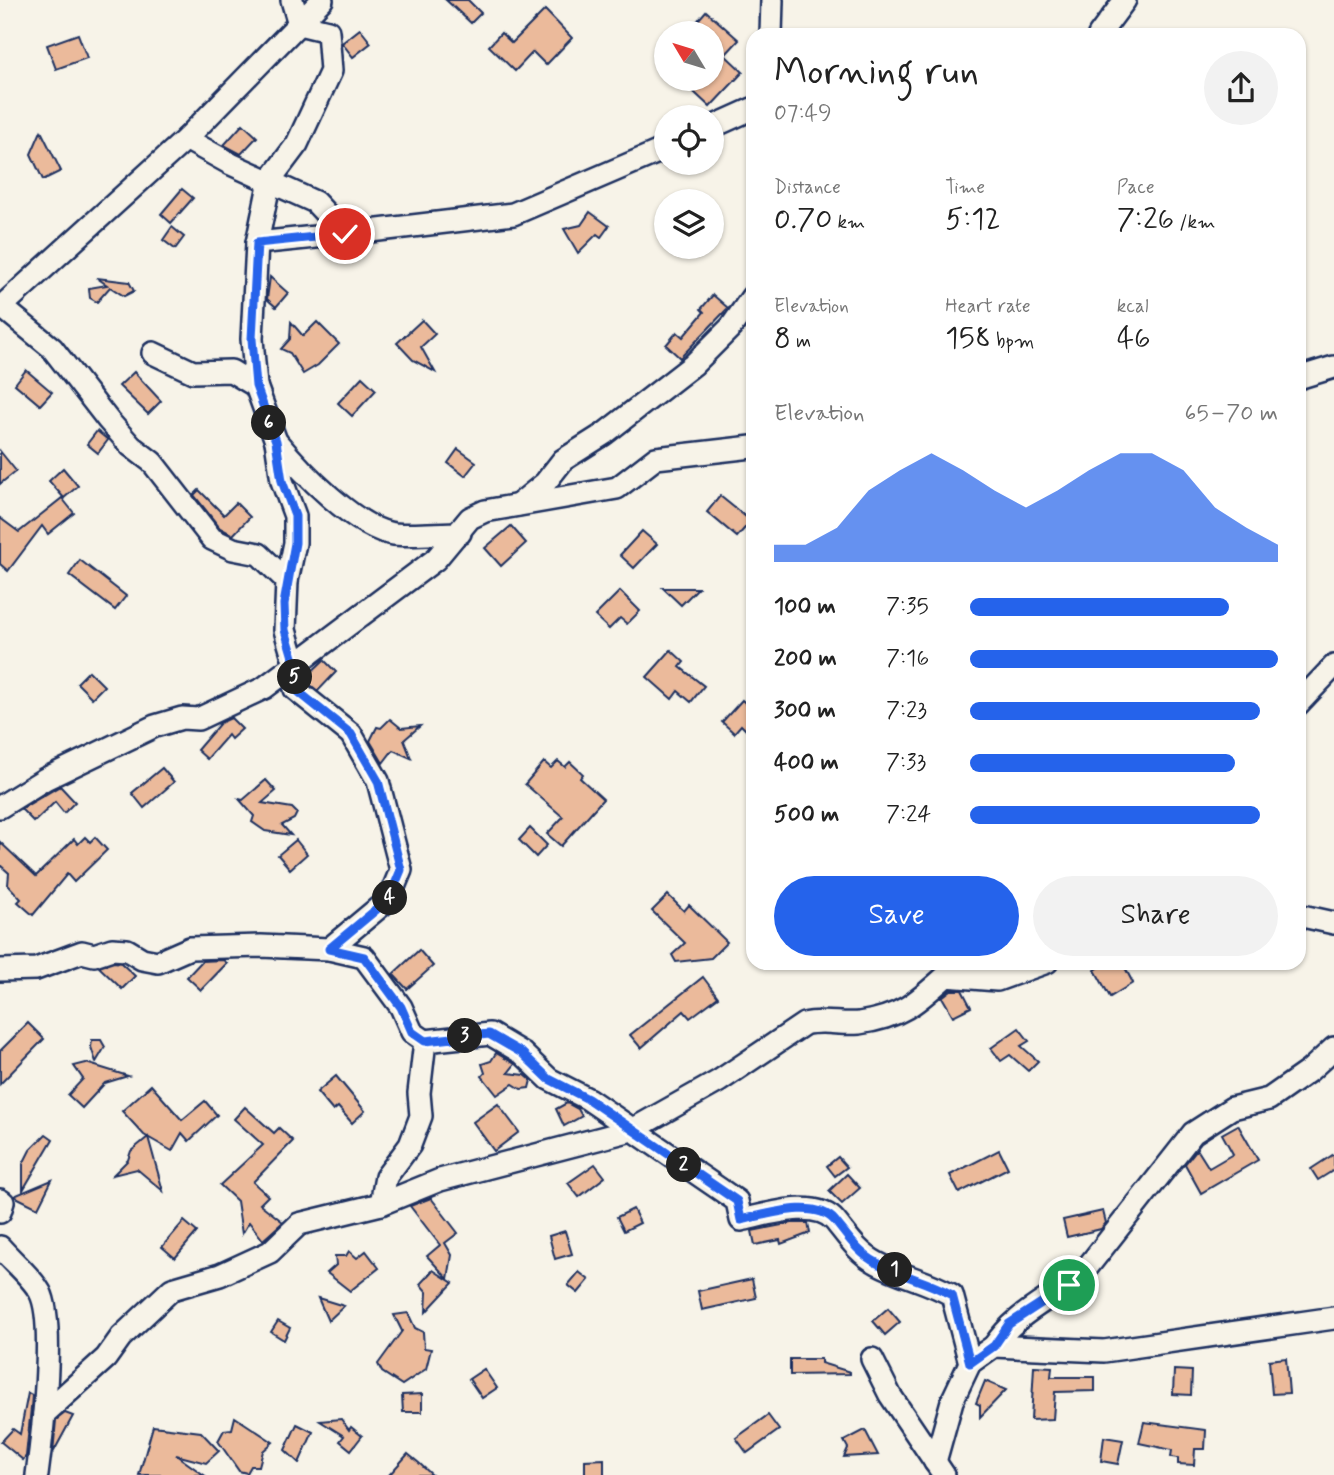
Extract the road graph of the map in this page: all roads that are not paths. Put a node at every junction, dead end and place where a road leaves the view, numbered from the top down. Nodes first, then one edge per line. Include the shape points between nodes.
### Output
1 (292, 0) edge
2 (322, 0) edge
3 (772, 0) edge
4 (1125, 0) edge
5 (299, 24) junction
6 (771, 28) edge
7 (1104, 28) edge
8 (746, 112) edge
9 (724, 122) edge
10 (186, 139) junction
11 (654, 154) edge
12 (270, 180) junction
13 (345, 234) junction
14 (257, 243) junction
15 (746, 306) edge
16 (1, 307) edge
17 (152, 353) dead end
18 (1334, 367) edge
19 (1306, 376) edge
20 (256, 386) junction
21 (276, 441) junction
22 (746, 448) edge
23 (517, 507) junction
24 (460, 533) junction
25 (286, 581) junction
26 (295, 664) junction
27 (1334, 666) edge
28 (1306, 696) edge
29 (0, 807) edge
30 (1306, 917) edge
31 (1334, 923) edge
32 (329, 949) junction
33 (0, 970) edge
34 (1025, 970) edge
35 (425, 1041) junction
36 (1334, 1048) edge
37 (632, 1130) junction
38 (0, 1200) edge
39 (381, 1205) junction
40 (0, 1212) edge
41 (0, 1247) edge
42 (1334, 1318) edge
43 (994, 1346) junction
44 (872, 1359) dead end
45 (970, 1363) junction
46 (44, 1414) junction
47 (940, 1469) edge
48 (37, 1475) edge

1 - 5 street
2 - 5 street
3 - 6 street
4 - 7 street
5 - 10 street
5 - 12 street via 328,31 331,71 297,144
8 - 9 street
10 - 12 street
10 - 16 street
11 - 13 street via 513,214
12 - 13 street via 314,202
12 - 14 street
13 - 14 street
14 - 20 street via 252,339
15 - 23 street via 693,365 563,460
16 - 25 street via 52,348 212,539 259,554
17 - 20 street via 193,372 231,371
18 - 19 street
20 - 21 street
21 - 24 street via 292,461 362,522 393,534
21 - 25 street via 282,481 295,516 295,543
22 - 23 street via 656,458 617,488
23 - 24 street via 485,511 470,518
24 - 26 street via 436,559
25 - 26 street via 285,630
26 - 29 street via 264,688 198,719 182,718 155,726 45,779
26 - 32 street via 295,689 351,734 378,781 401,870 389,899
27 - 28 street
30 - 31 street
32 - 33 street via 190,948 158,961 112,949 94,955 82,952 36,969
32 - 35 street via 364,957 401,1007 412,1032
34 - 37 street via 997,980 946,976 911,1008 859,1023 817,1020 804,1024 719,1081
35 - 37 street via 489,1034 522,1053 549,1079
35 - 39 street via 421,1116 410,1145 386,1177
36 - 43 street via 1269,1100 1232,1108 1193,1133 1086,1269 1009,1324
37 - 39 street via 440,1180
37 - 45 street via 737,1201 741,1220 804,1208 832,1217 851,1244 876,1263 928,1281 952,1295
38 - 40 street
39 - 46 street via 299,1224 270,1252 219,1275 172,1289
41 - 46 street via 32,1282 44,1304
42 - 43 street via 1104,1352
43 - 45 street
44 - 47 street via 890,1395
45 - 47 street via 952,1401
46 - 48 street

